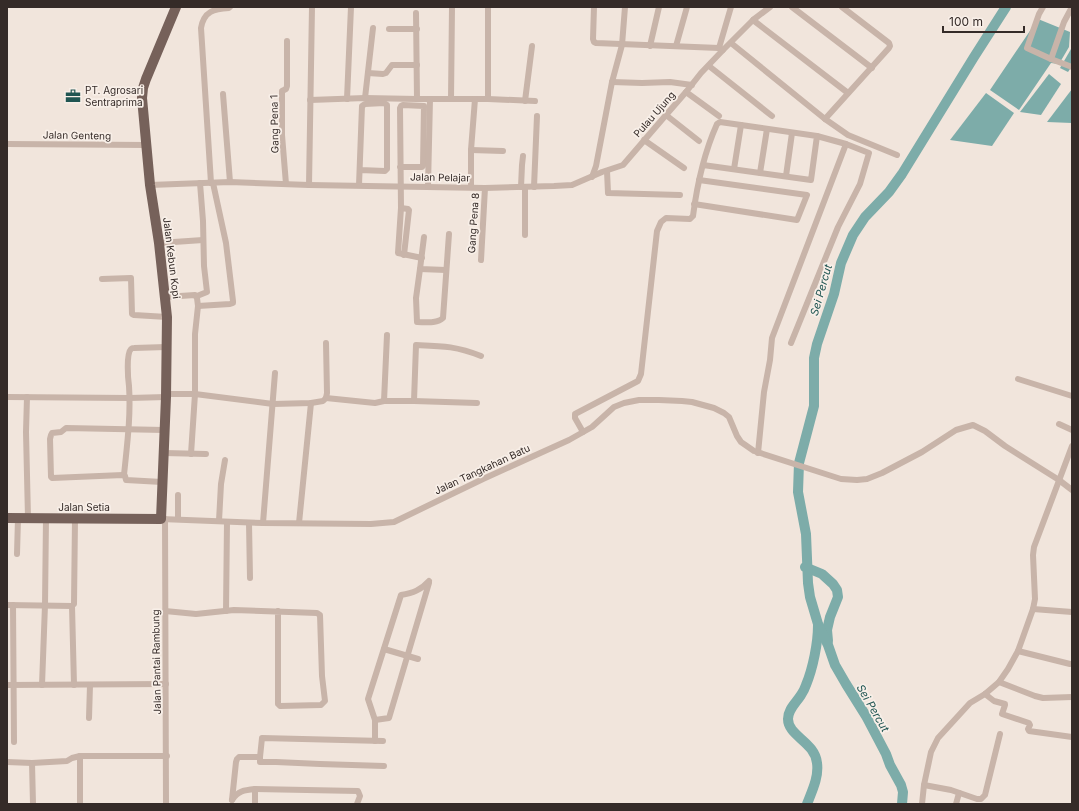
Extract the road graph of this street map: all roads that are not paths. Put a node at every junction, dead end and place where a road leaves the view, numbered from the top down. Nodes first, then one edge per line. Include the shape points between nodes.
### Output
1 (176, 7) edge
2 (230, 7) edge
3 (312, 7) edge
4 (351, 7) edge
5 (452, 7) edge
6 (488, 7) edge
7 (594, 7) edge
8 (625, 7) edge
9 (659, 7) edge
10 (687, 7) edge
11 (730, 7) edge
12 (770, 7) edge
13 (792, 7) edge
14 (842, 7) edge
15 (1042, 7) edge
16 (1072, 7) edge
17 (416, 13) dead end
18 (753, 20) junction
19 (373, 28) dead end
20 (389, 29) dead end
21 (417, 29) junction
22 (287, 41) dead end
23 (731, 43) junction
24 (622, 45) junction
25 (532, 46) dead end
26 (650, 46) junction
27 (676, 46) junction
28 (721, 49) junction
29 (1051, 59) junction
30 (417, 65) junction
31 (709, 66) junction
32 (1072, 66) edge
33 (872, 68) junction
34 (368, 74) junction
35 (612, 82) junction
36 (692, 85) junction
37 (686, 92) junction
38 (848, 93) junction
39 (223, 94) dead end
40 (348, 98) junction
41 (365, 98) junction
42 (417, 99) junction
43 (430, 99) junction
44 (451, 99) junction
45 (475, 99) junction
46 (488, 99) junction
47 (310, 100) junction
48 (525, 101) junction
49 (535, 101) dead end
50 (666, 115) junction
51 (537, 116) dead end
52 (720, 116) dead end
53 (772, 116) dead end
54 (825, 119) junction
55 (741, 125) junction
56 (766, 129) junction
57 (792, 133) junction
58 (817, 136) junction
59 (644, 140) junction
60 (699, 141) dead end
61 (7, 144) edge
62 (846, 144) junction
63 (146, 146) junction
64 (471, 150) junction
65 (503, 151) dead end
66 (897, 155) dead end
67 (523, 156) dead end
68 (703, 164) junction
69 (400, 166) junction
70 (684, 168) dead end
71 (734, 169) junction
72 (360, 170) junction
73 (607, 171) junction
74 (760, 173) junction
75 (786, 176) junction
76 (592, 177) junction
77 (699, 180) junction
78 (230, 182) junction
79 (200, 183) junction
80 (212, 183) junction
81 (150, 184) junction
82 (286, 184) junction
83 (309, 185) junction
84 (360, 186) junction
85 (400, 186) junction
86 (428, 186) junction
87 (471, 187) junction
88 (523, 187) junction
89 (534, 187) junction
90 (485, 188) junction
91 (680, 195) dead end
92 (694, 204) junction
93 (449, 234) dead end
94 (525, 235) dead end
95 (424, 237) dead end
96 (203, 240) junction
97 (159, 243) junction
98 (422, 258) junction
99 (481, 260) dead end
100 (420, 269) junction
101 (446, 270) junction
102 (102, 279) dead end
103 (197, 296) junction
104 (165, 297) junction
105 (198, 306) junction
106 (167, 317) junction
107 (388, 335) dead end
108 (326, 343) dead end
109 (791, 343) dead end
110 (166, 347) junction
111 (481, 356) dead end
112 (275, 373) dead end
113 (1018, 379) dead end
114 (195, 394) junction
115 (166, 395) junction
116 (1072, 396) edge
117 (7, 397) edge
118 (27, 397) junction
119 (130, 398) junction
120 (326, 398) junction
121 (384, 401) junction
122 (414, 401) junction
123 (311, 403) junction
124 (477, 403) dead end
125 (273, 404) junction
126 (1058, 424) dead end
127 (129, 429) junction
128 (164, 430) junction
129 (1072, 430) edge
130 (583, 432) junction
131 (1072, 449) edge
132 (164, 453) junction
133 (758, 453) junction
134 (191, 454) junction
135 (206, 454) dead end
136 (225, 460) dead end
137 (124, 475) junction
138 (1059, 480) junction
139 (162, 482) junction
140 (1072, 490) edge
141 (178, 495) dead end
142 (7, 518) edge
143 (23, 518) junction
144 (46, 518) junction
145 (75, 519) junction
146 (163, 519) junction
147 (178, 519) junction
148 (218, 521) junction
149 (227, 522) junction
150 (249, 523) junction
151 (263, 523) junction
152 (299, 523) junction
153 (17, 554) dead end
154 (250, 578) dead end
155 (10, 605) edge
156 (45, 605) junction
157 (72, 606) junction
158 (1033, 609) junction
159 (165, 611) junction
160 (226, 611) junction
161 (278, 611) junction
162 (1072, 612) edge
163 (384, 649) junction
164 (1018, 651) junction
165 (407, 656) junction
166 (418, 659) dead end
167 (1070, 664) dead end
168 (1000, 682) junction
169 (166, 684) junction
170 (10, 685) edge
171 (42, 685) junction
172 (74, 685) junction
173 (90, 685) junction
174 (985, 694) junction
175 (1072, 697) edge
176 (89, 718) dead end
177 (375, 720) junction
178 (1000, 734) dead end
179 (1072, 737) edge
180 (375, 741) junction
181 (384, 741) dead end
182 (14, 742) dead end
183 (80, 756) junction
184 (166, 756) junction
185 (260, 757) junction
186 (7, 762) edge
187 (32, 763) junction
188 (384, 766) dead end
189 (924, 784) junction
190 (255, 789) junction
191 (959, 793) junction
192 (231, 802) edge
193 (33, 804) edge
194 (80, 804) edge
195 (166, 804) edge
196 (255, 804) edge
197 (356, 804) edge
198 (922, 804) edge
199 (956, 804) edge

1 - 63 main road, Jalan Kebun Kopi via 143,88
2 - 80 street via 209,12 202,20 201,28
3 - 47 street
4 - 40 street
5 - 44 street
6 - 46 street
7 - 24 street via 594,42
8 - 24 street
9 - 26 street
10 - 27 street
11 - 28 street
12 - 18 street
13 - 33 street
14 - 33 street via 889,43 890,48
15 - 29 street via 1027,48
16 - 29 street
17 - 21 street
18 - 23 street
18 - 38 street
19 - 34 street
20 - 21 street
21 - 30 street
22 - 82 street, Gang Pena 1 via 286,89 282,91
23 - 28 street
23 - 54 street
24 - 26 street
24 - 35 street
25 - 48 street
26 - 27 street
27 - 28 street
28 - 31 street, Pulau Ujung
29 - 32 street
30 - 34 street via 392,65 386,73
30 - 42 street
31 - 36 street, Pulau Ujung
31 - 53 street
33 - 38 street
34 - 41 street
35 - 36 street via 670,82
35 - 76 street
36 - 37 street, Pulau Ujung
37 - 50 street, Pulau Ujung
37 - 52 street
38 - 54 street
39 - 78 street
40 - 41 street
40 - 47 street
41 - 42 street
42 - 43 street
43 - 44 street
43 - 86 street
44 - 45 street
45 - 46 street
45 - 64 street
46 - 48 street
47 - 83 street
48 - 49 street
50 - 59 street, Pulau Ujung
50 - 60 street
51 - 89 street
54 - 66 street via 848,135
55 - 56 street
55 - 68 street via 720,122 717,124
55 - 71 street
56 - 57 street
56 - 74 street
57 - 58 street
57 - 75 street
58 - 62 street
58 - 75 street via 811,180
59 - 70 street
59 - 73 street, Pulau Ujung via 623,165
61 - 63 street, Jalan Genteng
62 - 109 street via 869,153 860,184 838,227
62 - 133 street via 772,338
63 - 81 main road, Jalan Kebun Kopi
64 - 65 street
64 - 87 street
67 - 88 street
68 - 71 street
68 - 77 street
69 - 69 street via 423,166 424,106 403,105 400,108
69 - 85 street
71 - 74 street
72 - 72 street via 387,169 387,105 384,103 362,106
72 - 84 street
73 - 76 street, Pulau Ujung
73 - 91 street via 608,193
74 - 75 street
76 - 89 street, Jalan Pelajar via 572,185
77 - 92 street
77 - 92 street via 807,195 797,220
78 - 80 street, Jalan Pelajar
78 - 82 street, Jalan Pelajar
79 - 80 street, Jalan Pelajar
79 - 81 street, Jalan Pelajar
79 - 96 street
80 - 105 street via 226,243 233,302
81 - 97 main road, Jalan Kebun Kopi
82 - 83 street, Jalan Pelajar
83 - 84 street, Jalan Pelajar
84 - 85 street, Jalan Pelajar
85 - 86 street, Jalan Pelajar
85 - 98 street via 401,208 409,210 401,254
86 - 87 street, Jalan Pelajar
87 - 90 street, Jalan Pelajar
88 - 89 street, Jalan Pelajar
88 - 90 street, Jalan Pelajar
88 - 94 street
90 - 99 street, Gang Pena 8
92 - 130 street via 693,216 690,219 666,218 657,231 641,374 638,381 575,414
93 - 101 street
95 - 98 street
96 - 97 street
96 - 103 street via 207,292
97 - 104 main road, Jalan Kebun Kopi
98 - 100 street
100 - 101 street
100 - 101 street via 416,298 417,322 436,322 443,318
102 - 106 street via 131,278 132,314
103 - 104 street
103 - 105 street
104 - 106 main road, Jalan Kebun Kopi
105 - 114 street via 195,334
106 - 110 main road, Jalan Kebun Kopi
107 - 121 street
108 - 120 street
110 - 115 main road, Jalan Kebun Kopi
110 - 119 street via 131,349 128,365
111 - 122 street via 455,347 416,345
112 - 125 street
113 - 116 street
114 - 115 street
114 - 125 street
114 - 134 street
115 - 119 street
115 - 128 main road, Jalan Kebun Kopi
117 - 118 street
118 - 119 street
118 - 143 street
119 - 127 street
120 - 121 street via 374,403
120 - 123 street
121 - 122 street
122 - 124 street
123 - 125 street
123 - 152 street
125 - 151 street
126 - 129 street
127 - 128 street
127 - 137 street
127 - 137 street via 66,428 50,436 51,478
128 - 132 main road, Jalan Kebun Kopi
130 - 133 street, Jalan Tangkahan Batu via 614,407 624,403 639,400 692,402 724,413 729,417 741,442
130 - 152 street, Jalan Tangkahan Batu via 394,522
131 - 138 street
132 - 134 street
132 - 139 main road, Jalan Kebun Kopi
133 - 138 street, Jalan Tangkahan Batu via 840,479 867,479 922,452 956,430 973,425
134 - 135 street
136 - 148 street
137 - 139 street via 126,480
138 - 140 street
138 - 158 street via 1034,547
139 - 146 main road, Jalan Kebun Kopi
141 - 147 street
142 - 143 main road, Jalan Setia
143 - 144 main road, Jalan Setia
143 - 153 street
144 - 145 main road, Jalan Setia
144 - 156 street
145 - 146 main road, Jalan Setia
145 - 157 street
146 - 147 street, Jalan Tangkahan Batu
146 - 159 street, Jalan Pantai Rambung
147 - 148 street, Jalan Tangkahan Batu
148 - 149 street, Jalan Tangkahan Batu
149 - 150 street, Jalan Tangkahan Batu
149 - 160 street
150 - 151 street, Jalan Tangkahan Batu
150 - 154 street
151 - 152 street, Jalan Tangkahan Batu
155 - 156 street
155 - 170 street
156 - 157 street
156 - 171 street
157 - 172 street
158 - 162 street
158 - 164 street
159 - 160 street via 196,614
159 - 169 street, Jalan Pantai Rambung
160 - 161 street
161 - 161 street via 278,704 321,705 325,697 320,615
163 - 165 street
163 - 165 street via 401,595 413,593 429,581
163 - 177 street via 368,699
164 - 167 street
164 - 168 street
165 - 166 street
165 - 177 street via 389,718
168 - 174 street
168 - 175 street via 1043,698
169 - 173 street
169 - 184 street, Jalan Pantai Rambung
170 - 171 street
170 - 182 street
171 - 172 street
172 - 173 street
173 - 176 street
174 - 179 street via 994,701 1005,704 1002,714 1030,723 1029,730
174 - 189 street via 970,704 938,738 931,752
177 - 180 street
178 - 191 street via 985,795 977,799
180 - 181 street
180 - 185 street via 262,738
183 - 184 street
183 - 187 street via 67,761
183 - 194 street
184 - 195 street, Jalan Pantai Rambung
185 - 188 street via 260,762
185 - 192 street via 237,759
186 - 187 street
187 - 193 street
189 - 191 street
189 - 198 street
190 - 192 street via 236,794
190 - 196 street
190 - 197 street via 358,791 360,796
191 - 199 street

